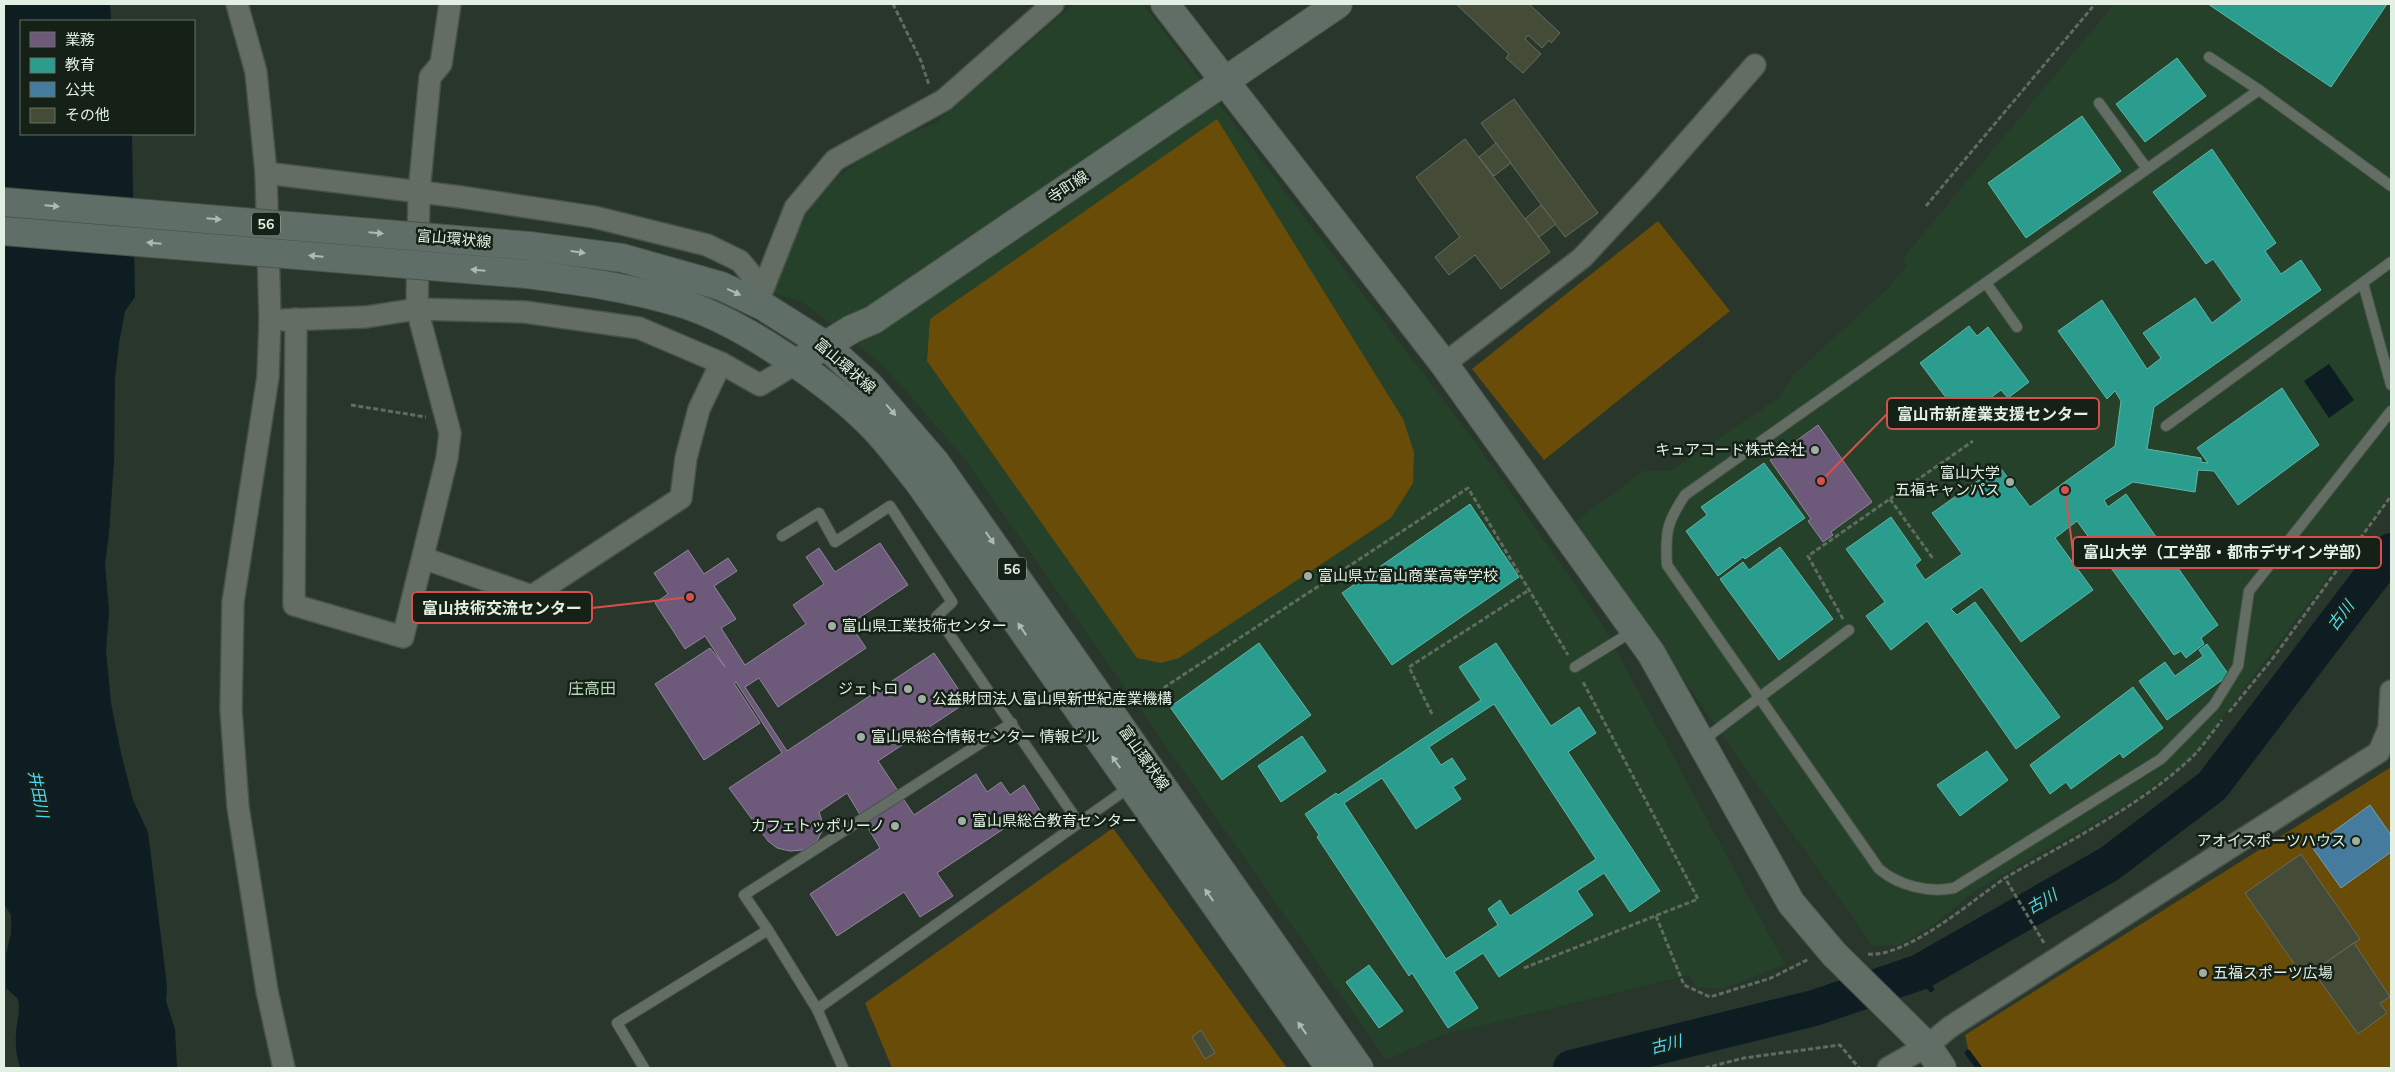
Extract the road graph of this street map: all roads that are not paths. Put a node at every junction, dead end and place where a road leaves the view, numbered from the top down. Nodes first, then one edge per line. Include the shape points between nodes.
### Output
1 (237, 4) edge
2 (450, 4) edge
3 (1053, 4) edge
4 (1166, 4) edge
5 (1338, 4) edge
6 (2209, 57) dead end
7 (1754, 65) dead end
8 (1226, 81) junction
9 (2259, 90) junction
10 (2099, 103) dead end
11 (2147, 169) junction
12 (266, 173) junction
13 (2391, 186) edge
14 (418, 192) junction
15 (4, 202) edge
16 (4, 231) edge
17 (2391, 262) edge
18 (1986, 283) junction
19 (2362, 283) junction
20 (417, 309) junction
21 (296, 319) junction
22 (270, 320) junction
23 (2017, 327) dead end
24 (825, 345) junction
25 (721, 363) junction
26 (795, 364) junction
27 (1444, 364) junction
28 (2391, 385) edge
29 (2391, 411) edge
30 (2166, 426) dead end
31 (782, 536) dead end
32 (423, 558) junction
33 (1634, 630) junction
34 (1849, 630) road end
35 (1575, 667) road end
36 (2391, 691) edge
37 (1760, 698) junction
38 (1012, 722) junction
39 (1701, 742) junction
40 (1132, 786) junction
41 (1079, 823) junction
42 (768, 930) junction
43 (817, 1010) junction
44 (1919, 1038) junction
45 (284, 1068) edge
46 (644, 1068) edge
47 (842, 1068) edge
48 (1330, 1068) edge
49 (1359, 1068) edge
50 (1888, 1068) edge
51 (1942, 1068) edge

1 - 12 street via 256,72
2 - 14 street via 441,64 430,77
3 - 14 street via 936,106 835,160 795,208 763,289 740,261 708,245 594,217
4 - 8 street
5 - 8 street, 寺町線
6 - 9 lane
7 - 27 street via 1582,258
8 - 24 street, 寺町線 via 873,320
8 - 27 street
9 - 11 lane
9 - 13 lane
10 - 11 lane
11 - 18 lane
12 - 14 street
12 - 22 street
14 - 20 street
15 -> 24 main road, 富山環状線 / 56, bridge via 529,246 622,258 721,286 763,306
26 -> 16 main road, 富山環状線 / 56, bridge via 749,333 685,304 616,287 527,274
17 - 19 lane
18 - 23 lane
18 - 37 lane via 1685,494 1670,517 1667,565
19 - 28 lane
19 - 30 lane
20 - 21 street via 366,317
20 - 25 street via 525,312 638,328
20 - 32 street via 450,433
21 - 22 street
21 - 32 street via 294,605 403,637
22 - 45 street via 268,377 234,602 231,709 238,807 267,991
24 - 26 street, 寺町線
24 -> 49 main road, 富山環状線 / 56 via 868,384 936,463
25 - 26 street via 760,384
25 - 32 street via 699,408 686,458 681,498 532,596
40 -> 26 main road, 富山環状線 / 56 via 918,480 876,430
27 - 33 street
29 - 37 lane via 2249,591 2238,666 2214,705 2161,760 1954,888 1936,892 1888,877
31 - 38 lane via 819,513 836,542 890,506 952,602 937,616
33 - 35 lane
33 - 39 street
34 - 37 lane
36 - 44 street via 2389,728 2379,752 1958,1022
37 - 39 lane
38 - 41 lane
38 - 42 lane via 744,896
39 - 44 street via 1824,956
40 - 41 lane
48 -> 40 main road, 富山環状線 / 56
41 - 43 lane
42 - 43 lane
42 - 46 lane via 617,1023
43 - 47 lane
44 - 50 street
44 - 51 street

